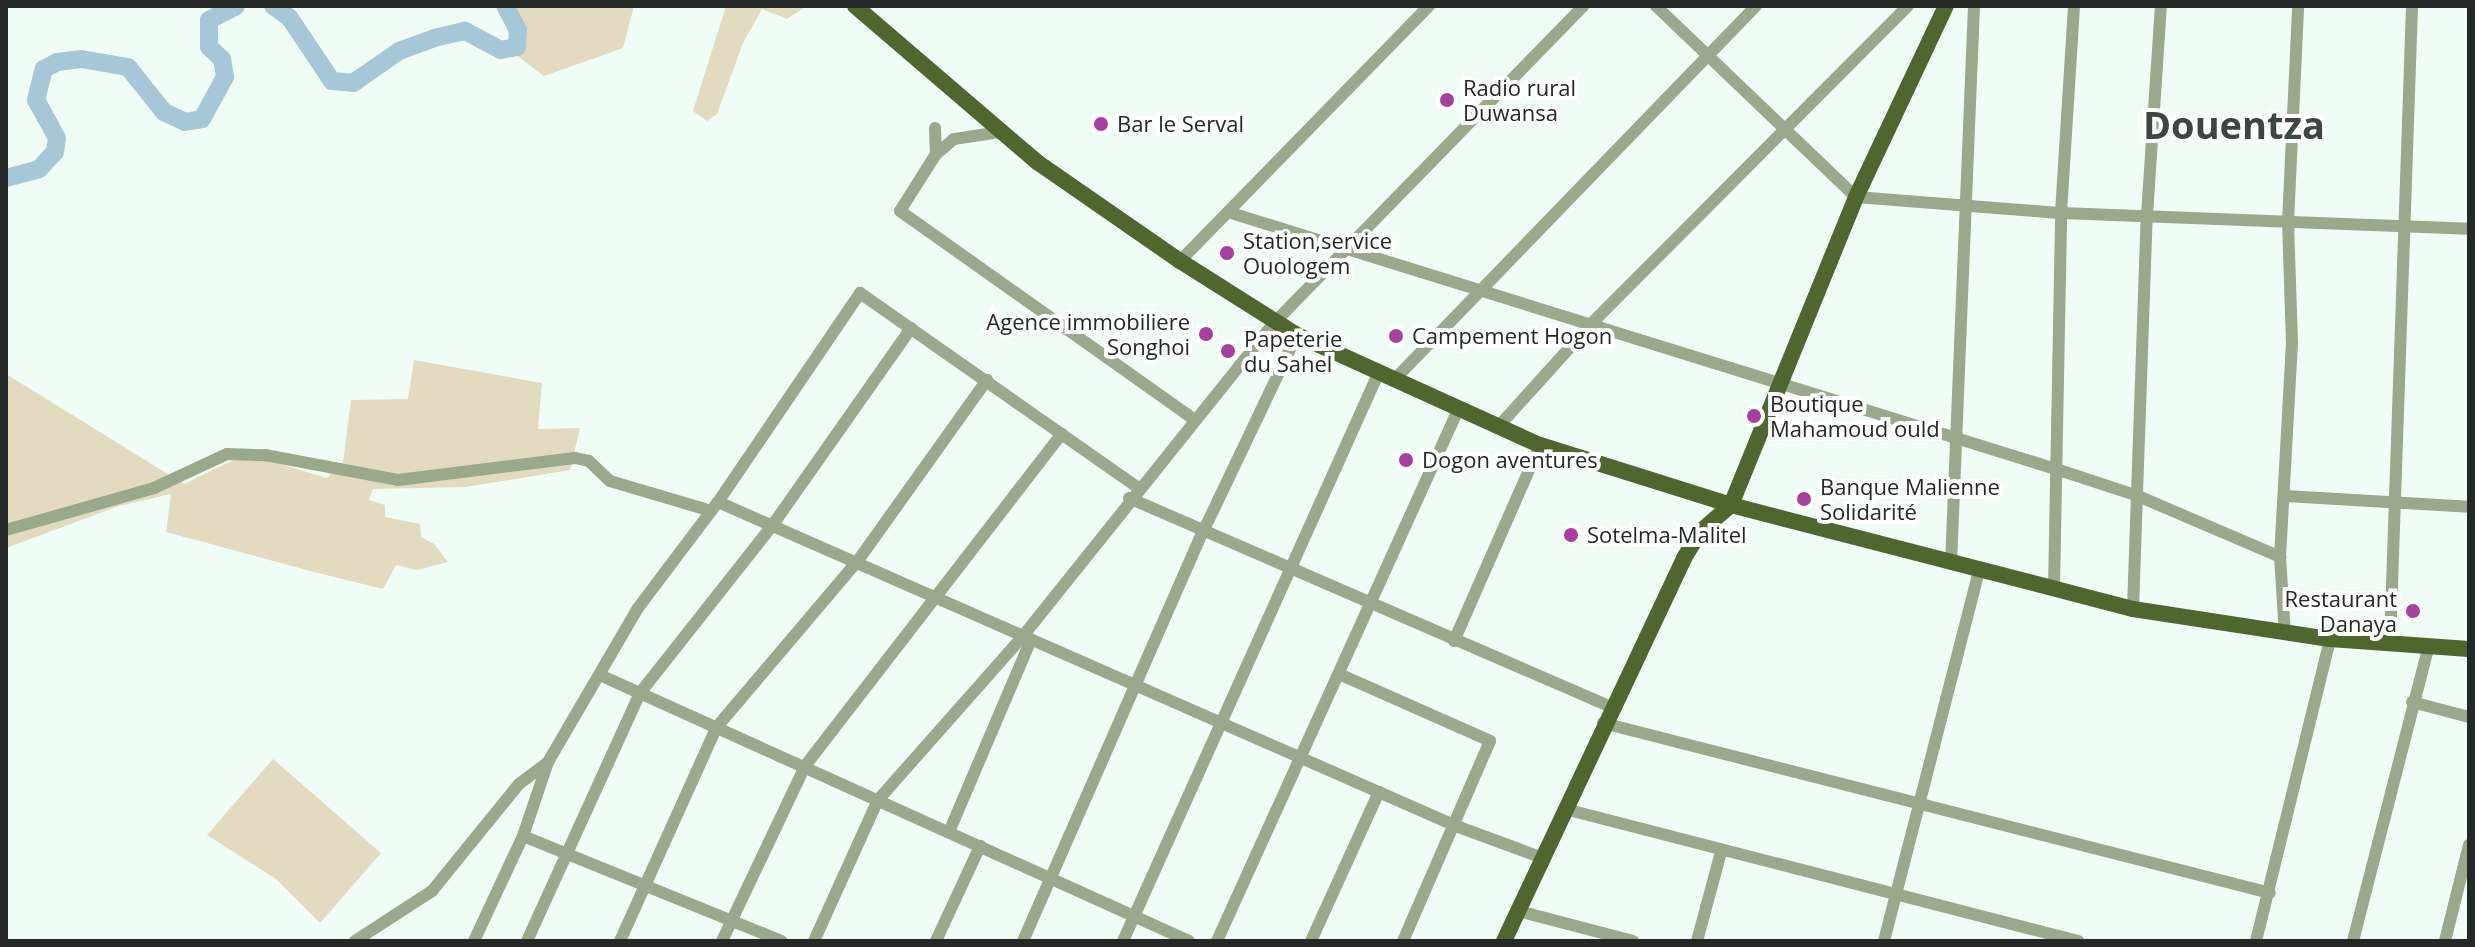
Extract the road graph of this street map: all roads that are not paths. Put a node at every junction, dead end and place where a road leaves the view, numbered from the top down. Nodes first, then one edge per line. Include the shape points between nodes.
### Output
1 (855, 6) edge
2 (1429, 6) edge
3 (1583, 6) edge
4 (1656, 6) edge
5 (1756, 6) edge
6 (1908, 6) edge
7 (1946, 6) edge
8 (1974, 6) edge
9 (2074, 6) edge
10 (2161, 6) edge
11 (2298, 6) edge
12 (2412, 6) edge
13 (1708, 54) junction
14 (1783, 127) junction
15 (935, 128) dead end
16 (1000, 132) junction
17 (936, 154) junction
18 (1856, 197) junction
19 (1962, 205) junction
20 (1228, 212) junction
21 (2061, 213) junction
22 (2147, 215) junction
23 (2288, 222) junction
24 (2404, 227) junction
25 (2469, 229) edge
26 (1347, 249) junction
27 (1180, 261) junction
28 (1481, 289) junction
29 (1275, 322) junction
30 (1591, 324) junction
31 (911, 328) junction
32 (1297, 335) junction
33 (1385, 378) junction
34 (987, 380) junction
35 (1780, 383) junction
36 (1458, 410) junction
37 (1194, 419) junction
38 (1498, 427) junction
39 (1062, 434) junction
40 (1956, 438) junction
41 (1540, 445) junction
42 (2059, 470) junction
43 (1137, 487) junction
44 (2138, 496) junction
45 (2286, 496) junction
46 (1129, 498) junction
47 (2394, 504) junction
48 (1731, 505) junction
49 (715, 507) junction
50 (2469, 507) edge
51 (772, 526) junction
52 (6, 530) edge
53 (1202, 534) junction
54 (2280, 557) junction
55 (857, 562) junction
56 (1951, 564) junction
57 (1979, 570) junction
58 (1291, 573) junction
59 (2054, 588) junction
60 (933, 596) junction
61 (1369, 605) junction
62 (2133, 609) junction
63 (2285, 634) junction
64 (1027, 638) junction
65 (2330, 639) junction
66 (1454, 641) junction
67 (2390, 643) junction
68 (2429, 646) junction
69 (2469, 649) edge
70 (1339, 674) junction
71 (602, 676) junction
72 (1136, 685) junction
73 (640, 693) junction
74 (2412, 702) junction
75 (1611, 707) junction
76 (2469, 717) edge
77 (1222, 723) junction
78 (1603, 723) junction
79 (716, 728) junction
80 (1302, 758) junction
81 (548, 762) junction
82 (805, 766) junction
83 (1379, 792) junction
84 (878, 800) junction
85 (1919, 803) junction
86 (1565, 809) junction
87 (1456, 826) junction
88 (949, 832) junction
89 (523, 836) junction
90 (2469, 845) edge
91 (980, 846) junction
92 (1721, 852) junction
93 (570, 855) junction
94 (1543, 858) junction
95 (1051, 878) junction
96 (645, 886) junction
97 (2270, 893) junction
98 (1896, 896) junction
99 (1518, 911) junction
100 (1133, 916) junction
101 (731, 921) junction
102 (1612, 938) edge
103 (2072, 940) edge
104 (355, 941) edge
105 (474, 941) edge
106 (527, 941) edge
107 (620, 941) edge
108 (722, 941) edge
109 (781, 941) edge
110 (814, 941) edge
111 (936, 941) edge
112 (1023, 941) edge
113 (1123, 941) edge
114 (1189, 941) edge
115 (1217, 941) edge
116 (1311, 941) edge
117 (1403, 941) edge
118 (1504, 941) edge
119 (1633, 941) edge
120 (1697, 941) edge
121 (1884, 941) edge
122 (2256, 941) edge
123 (2353, 941) edge
124 (2445, 941) edge

1 - 16 main road
2 - 20 street
3 - 26 street
4 - 13 street
5 - 13 street
6 - 14 street
7 - 18 main road
8 - 19 street
9 - 21 street
10 - 22 street
11 - 23 street
12 - 24 street
13 - 14 street
13 - 28 street
14 - 18 street
14 - 30 street
15 - 17 street
16 - 17 street via 967,134
16 - 27 main road
17 - 37 street via 903,200 900,211 907,220
18 - 19 street
18 - 35 main road
19 - 21 street
19 - 40 street
20 - 26 street
20 - 27 street
21 - 22 street
21 - 42 street
22 - 23 street
22 - 44 street
23 - 24 street
23 - 45 street via 2292,343
24 - 25 street
24 - 47 street
26 - 28 street
26 - 29 street
27 - 29 main road
28 - 30 street
28 - 33 street
29 - 32 main road
29 - 37 street
30 - 35 street
30 - 38 street
31 - 34 street
31 - 49 street via 860,293
31 - 51 street
32 - 33 main road
32 - 53 street
33 - 36 main road
33 - 58 street
34 - 39 street
34 - 55 street
35 - 40 street
35 - 48 main road
36 - 38 main road
36 - 61 street
37 - 43 street
38 - 41 main road
39 - 43 street
39 - 60 street
40 - 42 street
40 - 56 street
41 - 48 main road
41 - 66 street
42 - 44 street
42 - 59 street
43 - 46 street
44 - 54 street
44 - 62 street
45 - 47 street
45 - 54 street
46 - 53 street
46 - 64 street
47 - 50 street
47 - 67 street
48 - 56 main road
48 - 75 main road via 1701,531 1684,558
49 - 51 street
49 - 52 street via 610,481 589,461 575,458 398,480 265,455 227,454 154,488
49 - 71 street via 638,608
51 - 55 street
51 - 73 street
53 - 58 street
53 - 72 street
54 - 63 street
55 - 60 street
55 - 79 street
56 - 57 main road
57 - 59 main road
57 - 85 street
58 - 61 street
58 - 77 street
59 - 62 main road
60 - 64 street
60 - 82 street
61 - 66 street
61 - 70 street
62 - 63 main road
63 - 65 main road
64 - 72 street
64 - 84 street
64 - 88 street
65 - 67 main road
65 - 97 street
66 - 75 street
67 - 68 main road
68 - 69 main road
68 - 74 street
70 - 80 street
70 - 87 street via 1490,741
71 - 73 street
71 - 81 street
72 - 77 street
72 - 95 street
73 - 79 street
73 - 93 street
74 - 76 street
74 - 123 street
75 - 78 main road
77 - 80 street
77 - 100 street
78 - 85 street
78 - 86 main road
79 - 82 street
79 - 96 street
80 - 83 street
80 - 115 street
81 - 89 street
81 - 104 street via 519,784 432,891
82 - 84 street
82 - 101 street
83 - 87 street
83 - 116 street
84 - 88 street
84 - 110 street
85 - 97 street
85 - 98 street
86 - 92 street
86 - 94 main road
87 - 94 street
87 - 117 street
88 - 91 street
89 - 93 street
89 - 105 street
90 - 124 street
91 - 95 street
91 - 111 street
92 - 98 street
92 - 120 street
93 - 96 street
93 - 106 street
94 - 99 main road
95 - 100 street
95 - 112 street
96 - 101 street
96 - 107 street
97 - 122 street
98 - 103 street
98 - 121 street
99 - 102 street
99 - 118 main road
100 - 113 street
100 - 114 street
101 - 108 street
101 - 109 street
102 - 119 street

